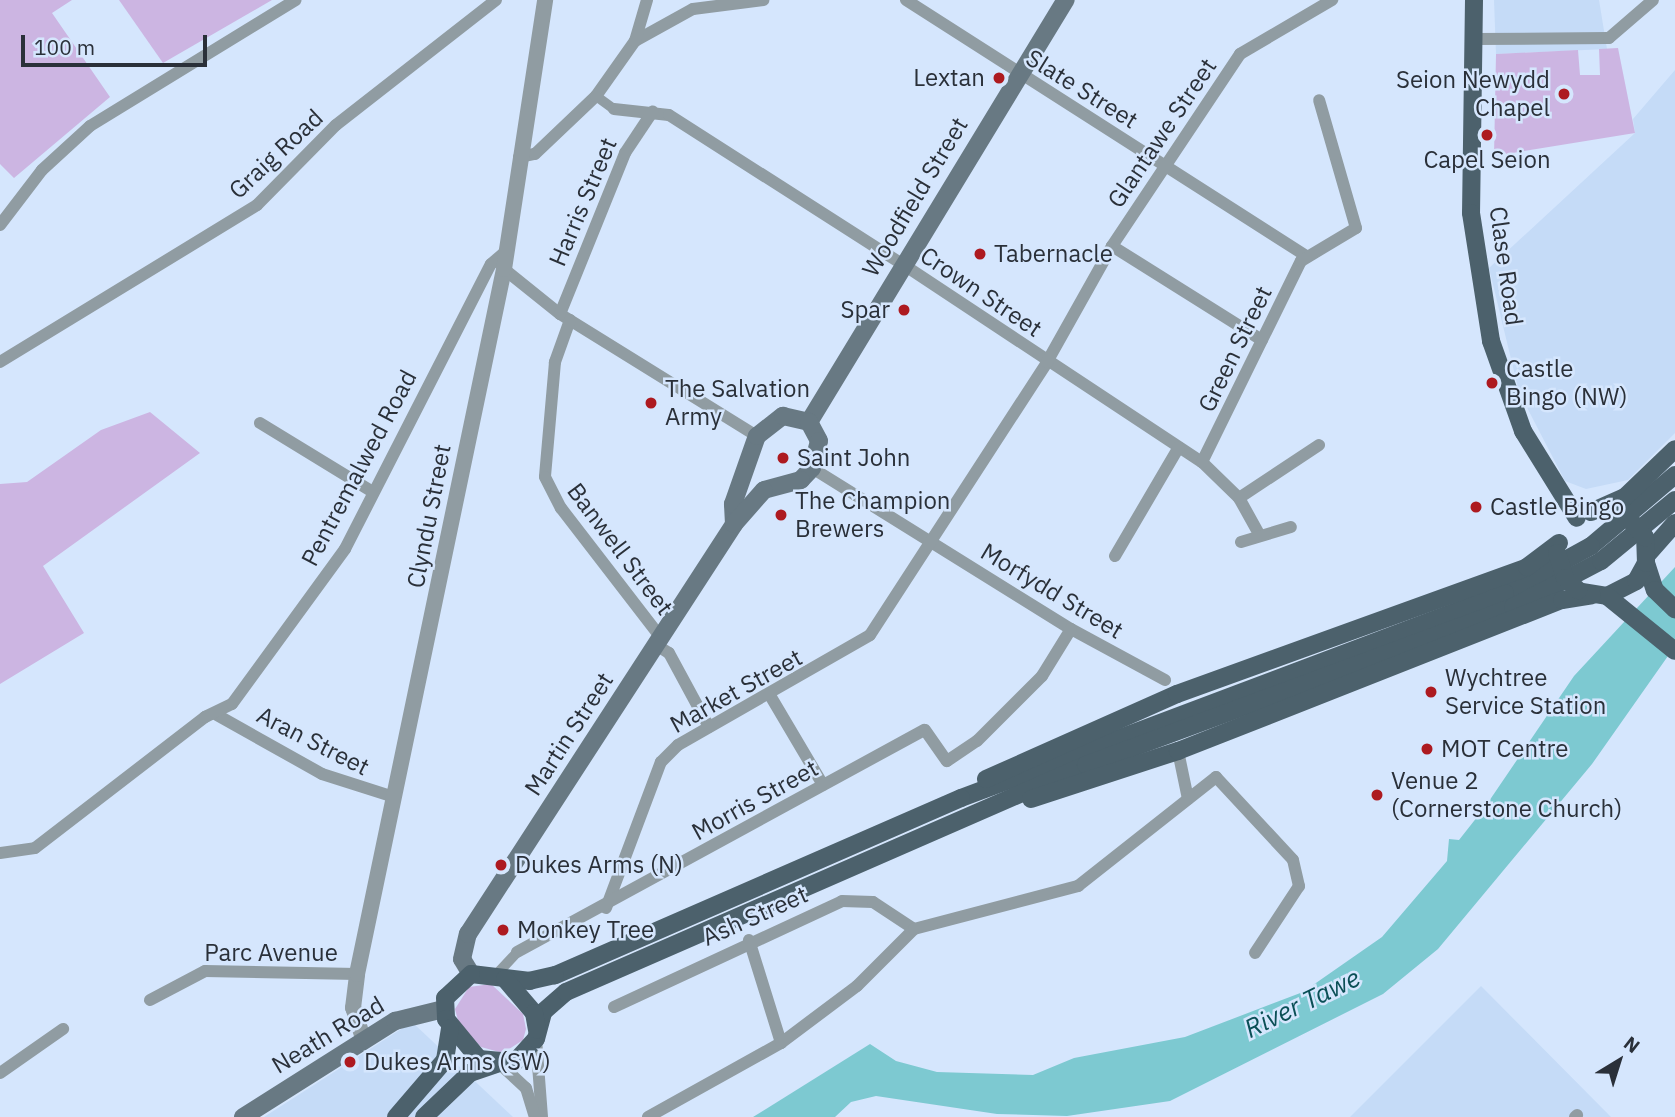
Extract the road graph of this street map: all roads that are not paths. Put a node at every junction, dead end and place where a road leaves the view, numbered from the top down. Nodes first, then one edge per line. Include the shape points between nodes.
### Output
1 (296, 0) edge
2 (496, 0) edge
3 (545, 0) edge
4 (647, 0) edge
5 (763, 0) edge
6 (906, 0) edge
7 (1066, 0) edge
8 (1332, 0) edge
9 (1474, 0) edge
10 (1653, 0) edge
11 (1474, 39) junction
12 (635, 41) junction
13 (1018, 72) junction
14 (596, 96) junction
15 (1319, 100) dead end
16 (614, 109) joint
17 (653, 111) junction
18 (519, 158) junction
19 (1164, 166) junction
20 (0, 225) edge
21 (1112, 246) junction
22 (1307, 256) junction
23 (504, 262) junction
24 (904, 265) junction
25 (565, 317) junction
26 (1262, 340) junction
27 (0, 362) edge
28 (1047, 362) junction
29 (809, 422) junction
30 (260, 423) dead end
31 (757, 436) junction
32 (1319, 445) dead end
33 (1179, 447) junction
34 (1675, 449) edge
35 (1202, 462) junction
36 (812, 468) junction
37 (748, 474) junction
38 (1675, 475) edge
39 (764, 490) junction
40 (373, 492) junction
41 (1239, 498) junction
42 (1675, 500) edge
43 (1584, 515) junction
44 (1675, 523) edge
45 (734, 524) junction
46 (1290, 527) dead end
47 (1259, 534) junction
48 (1241, 542) dead end
49 (934, 543) junction
50 (1558, 548) junction
51 (1115, 556) dead end
52 (1646, 559) junction
53 (1593, 594) junction
54 (1675, 609) edge
55 (1071, 629) junction
56 (659, 641) junction
57 (1675, 650) edge
58 (1165, 680) dead end
59 (771, 697) junction
60 (216, 715) junction
61 (709, 727) junction
62 (1178, 751) junction
63 (823, 785) junction
64 (394, 797) junction
65 (961, 798) junction
66 (1188, 799) junction
67 (964, 819) junction
68 (0, 853) edge
69 (606, 908) junction
70 (914, 929) junction
71 (749, 940) junction
72 (517, 952) joint
73 (1255, 953) dead end
74 (357, 974) junction
75 (471, 974) junction
76 (500, 978) junction
77 (150, 1000) dead end
78 (614, 1007) dead end
79 (444, 1009) junction
80 (450, 1028) junction
81 (62, 1029) dead end
82 (537, 1035) junction
83 (363, 1038) junction
84 (781, 1043) junction
85 (498, 1065) junction
86 (0, 1073) edge
87 (243, 1117) edge
88 (396, 1117) edge
89 (424, 1117) edge
90 (535, 1117) edge
91 (542, 1117) edge
92 (648, 1117) edge

1 - 20 street via 90,126 42,170
2 - 27 street, Graig Road via 336,125 257,205
3 - 18 street, Clyndu Street
4 - 12 street
5 - 12 street via 693,9
6 - 13 street, Slate Street
7 - 13 main road, Woodfield Street
8 - 19 street, Glantawe Street via 1252,42
9 - 11 main road, Clase Road
10 - 11 street via 1609,37
11 - 43 main road, Clase Road via 1472,223 1491,341 1523,431
12 - 14 street
13 - 19 street, Slate Street
13 - 24 main road, Woodfield Street
14 - 16 street
14 - 18 street via 535,154
15 - 22 street via 1356,228
16 - 17 street, Crown Street
17 - 24 street, Crown Street via 669,115
17 - 25 street, Harris Street via 625,153
18 - 23 street, Clyndu Street
19 - 21 street, Glantawe Street
19 - 22 street, Slate Street
21 - 26 street
21 - 28 street, Glantawe Street
22 - 26 street, Green Street
23 - 25 street
23 - 40 street, Pentremalwed Road via 491,264
23 - 64 street, Clyndu Street
24 - 28 street, Crown Street
24 - 29 main road, Woodfield Street
25 - 31 street
25 - 56 street, Banwell Street via 543,454 548,489
26 - 35 street, Green Street
28 - 33 street, Crown Street
28 - 49 street, Glantawe Street
29 - 31 main road via 783,416
29 - 36 main road via 819,441
30 - 40 street
31 - 37 main road
32 - 41 street
33 - 35 street, Crown Street
33 - 51 street
34 - 43 main road via 1625,497
35 - 41 street, Crown Street
36 - 39 main road via 801,480
36 - 49 street, Morfydd Street
37 - 39 main road
37 - 45 main road via 733,504
38 - 65 main road via 1591,546 1524,584
39 - 45 main road
40 - 60 street, Pentremalwed Road via 345,549 291,631
41 - 47 street, Crown Street
42 - 67 main road via 1601,561 1513,607 1086,765
43 - 50 main road
43 - 52 main road, bridge via 1622,511 1645,537
44 - 52 main road
45 - 56 main road, Martin Street
46 - 47 street
47 - 48 street
49 - 55 street, Morfydd Street
49 - 59 street, Market Street via 870,635
50 - 53 main road, bridge via 1565,578
50 - 65 main road via 1527,567 1461,593 1069,737 1012,763
52 - 53 main road via 1636,581
52 - 54 main road via 1655,590
53 - 57 main road via 1635,613
53 - 62 main road via 1562,600
55 - 58 street, Morfydd Street
55 - 63 street, Morris Street via 1042,676 977,741 947,761 925,730
56 - 61 street, Banwell Street
56 - 75 main road, Martin Street via 468,934 462,959
59 - 61 street, Market Street
59 - 63 street
60 - 64 street, Aran Street via 322,775
60 - 68 street, Pentremalwed Road via 205,717 35,848
61 - 69 street, Market Street via 661,762
62 - 66 street
62 - 67 main road
63 - 69 street, Morris Street
64 - 74 street, Clyndu Street
65 - 76 main road via 667,931 555,975
66 - 70 street via 1078,886
66 - 73 street via 1216,777 1293,860 1300,886
67 - 82 main road via 566,992 543,1012
69 - 72 street
70 - 71 street, Ash Street via 873,902 842,901
70 - 84 street via 857,986
71 - 78 street, Ash Street
71 - 84 street
72 - 76 street
74 - 77 street, Parc Avenue via 192,973
74 - 83 street, Clyndu Street via 353,1008
75 - 76 main road
75 - 79 main road via 451,989
76 - 82 main road via 534,1013
79 - 80 main road
79 - 83 main road, Neath Road via 412,1014
80 - 85 main road via 479,1059
80 - 88 main road via 445,1060
81 - 86 street
82 - 85 main road via 522,1057
82 - 91 street
83 - 87 main road, Neath Road
84 - 92 street
85 - 89 main road via 470,1073
85 - 90 street via 526,1088

